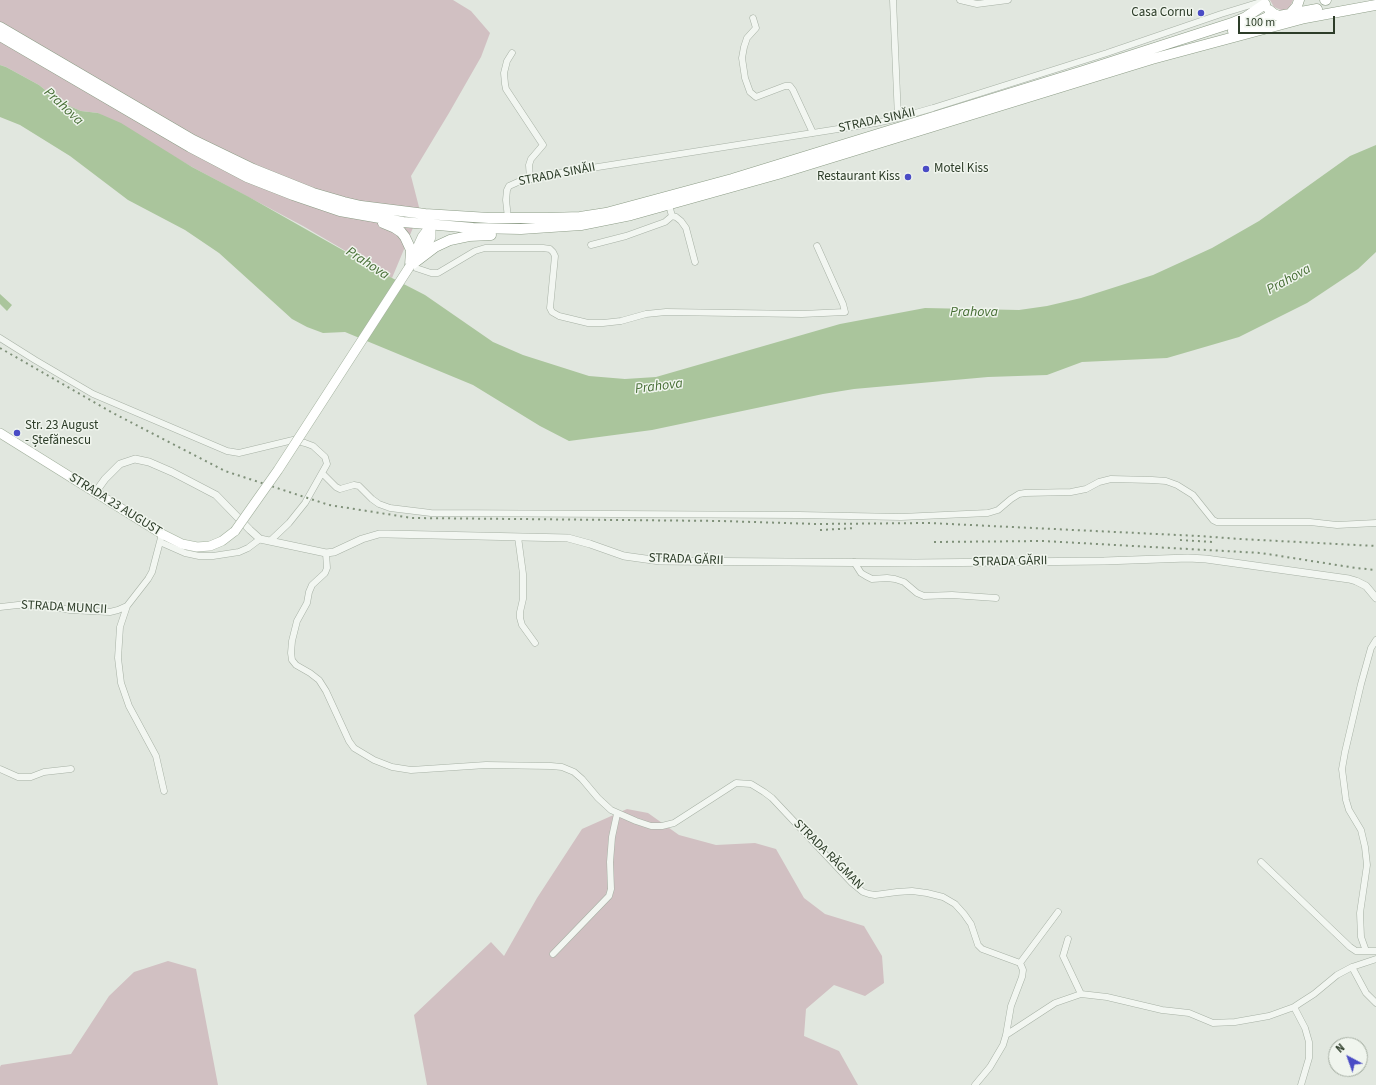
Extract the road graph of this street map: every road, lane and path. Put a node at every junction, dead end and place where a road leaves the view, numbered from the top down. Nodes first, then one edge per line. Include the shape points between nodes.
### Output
1 (893, 0) edge
2 (960, 0) edge
3 (1008, 0) edge
4 (1299, 0) edge
5 (1376, 1) edge
6 (1265, 2) edge
7 (1376, 5) edge
8 (1274, 14) junction
9 (1290, 14) junction
10 (753, 18) dead end
11 (0, 27) edge
12 (0, 36) edge
13 (512, 53) dead end
14 (1152, 60) junction
15 (898, 118) junction
16 (813, 133) junction
17 (530, 179) junction
18 (669, 205) junction
19 (359, 215) junction
20 (672, 216) junction
21 (508, 218) junction
22 (431, 220) junction
23 (564, 226) junction
24 (591, 245) dead end
25 (817, 246) dead end
26 (695, 262) dead end
27 (410, 266) junction
28 (0, 338) edge
29 (0, 433) edge
30 (322, 473) junction
31 (96, 493) junction
32 (1376, 523) edge
33 (518, 537) junction
34 (161, 538) junction
35 (260, 539) junction
36 (270, 541) junction
37 (326, 553) junction
38 (854, 562) junction
39 (996, 598) dead end
40 (1376, 598) edge
41 (127, 606) junction
42 (0, 607) edge
43 (1376, 640) edge
44 (535, 643) dead end
45 (0, 769) edge
46 (71, 769) dead end
47 (164, 791) dead end
48 (618, 814) junction
49 (1261, 862) dead end
50 (1058, 912) dead end
51 (1068, 940) dead end
52 (1366, 951) junction
53 (1376, 951) edge
54 (553, 954) dead end
55 (1376, 959) edge
56 (1020, 963) junction
57 (1352, 967) junction
58 (1081, 994) junction
59 (1376, 1003) edge
60 (1294, 1007) junction
61 (1006, 1035) junction
62 (975, 1085) edge
63 (1301, 1085) edge

1 - 15 street
2 - 3 street via 977,4
4 - 9 highway
5 - 9 highway
6 - 8 highway
6 - 15 street, STRADA SINĂII
6 - 21 highway via 1246,17 1232,23 712,185 630,208 593,215 567,218
7 - 14 highway via 1305,18
8 - 9 highway
8 - 14 highway
10 - 16 street via 756,28 747,38 742,58 750,92 756,97 790,86
11 - 22 highway via 186,136 253,170 344,202
12 - 19 highway via 221,164 293,195
13 - 17 street via 504,73 506,89 543,145 530,161
14 - 18 highway
15 - 16 street, STRADA SINĂII
16 - 17 street, STRADA SINĂII
17 - 21 street, STRADA SINĂII via 514,183 507,190
18 - 20 street
18 - 23 highway via 607,220
19 - 22 highway via 403,222
19 - 27 highway via 401,232 411,250
20 - 24 street via 665,222 626,236
20 - 26 street via 681,221 686,228
21 - 22 highway
22 - 23 highway via 497,229
22 - 27 main road, STRADA 23 AUGUST via 428,243
23 - 27 highway via 535,234 460,237 435,247
25 - 27 street via 845,312 666,312 588,323 552,312 550,308 555,256 550,249 485,248 475,251 438,273
27 - 34 main road, STRADA 23 AUGUST, bridge via 235,531 216,544 197,547
28 - 30 street via 93,394 227,451 239,453 293,440 306,443 325,457 327,464
29 - 31 main road, STRADA 23 AUGUST
30 - 32 street via 340,489 358,486 379,504 390,508 431,513 901,517 988,513 998,510 1025,492 1071,492 1111,479 1152,480 1177,485 1193,495 1217,522 1310,522 1337,525
30 - 36 street via 305,503
31 - 34 main road, STRADA 23 AUGUST
31 - 35 street via 120,464 135,459 149,462 216,495
33 - 37 street, STRADA GĂRII via 379,534
33 - 38 street, STRADA GĂRII via 568,538 624,556 660,561
33 - 44 street via 523,574 520,618 522,626
34 - 35 street via 186,553 199,556 239,552
34 - 41 street, STRADA MUNCII via 148,580
35 - 36 street
36 - 37 street
37 - 48 street, STRADA RĂGMAN via 327,568 308,592 307,603 297,622 291,654 296,666 319,680 354,748 386,765 411,770 486,765 562,767 574,772 602,802
38 - 39 street via 861,573 872,579 896,579 924,596
38 - 40 street, STRADA GĂRII via 1206,559 1349,579 1361,583
41 - 42 street, STRADA MUNCII via 110,612 70,610 44,605
41 - 47 street, STRADA MUNCII via 120,628 118,658 121,683 129,706 156,756
43 - 52 street via 1371,648 1361,684 1342,769 1346,800 1361,830 1365,847 1367,865 1360,914 1361,937
45 - 46 street via 18,777
48 - 54 street via 612,838 609,896
48 - 56 street, STRADA RĂGMAN via 651,826 662,826 674,823 736,783 752,784 772,798 863,892 875,895 912,892 943,897 956,904 964,914 982,949
49 - 52 street via 1350,947 1356,951
50 - 56 street
51 - 58 street via 1063,956
52 - 53 street
55 - 57 street
56 - 61 street via 1022,977 1011,1006
57 - 59 street via 1366,993
57 - 60 street via 1329,980
58 - 60 street via 1189,1013 1213,1023 1269,1016
58 - 61 street via 1055,1003
60 - 63 street via 1309,1042 1309,1058
61 - 62 street via 990,1067

